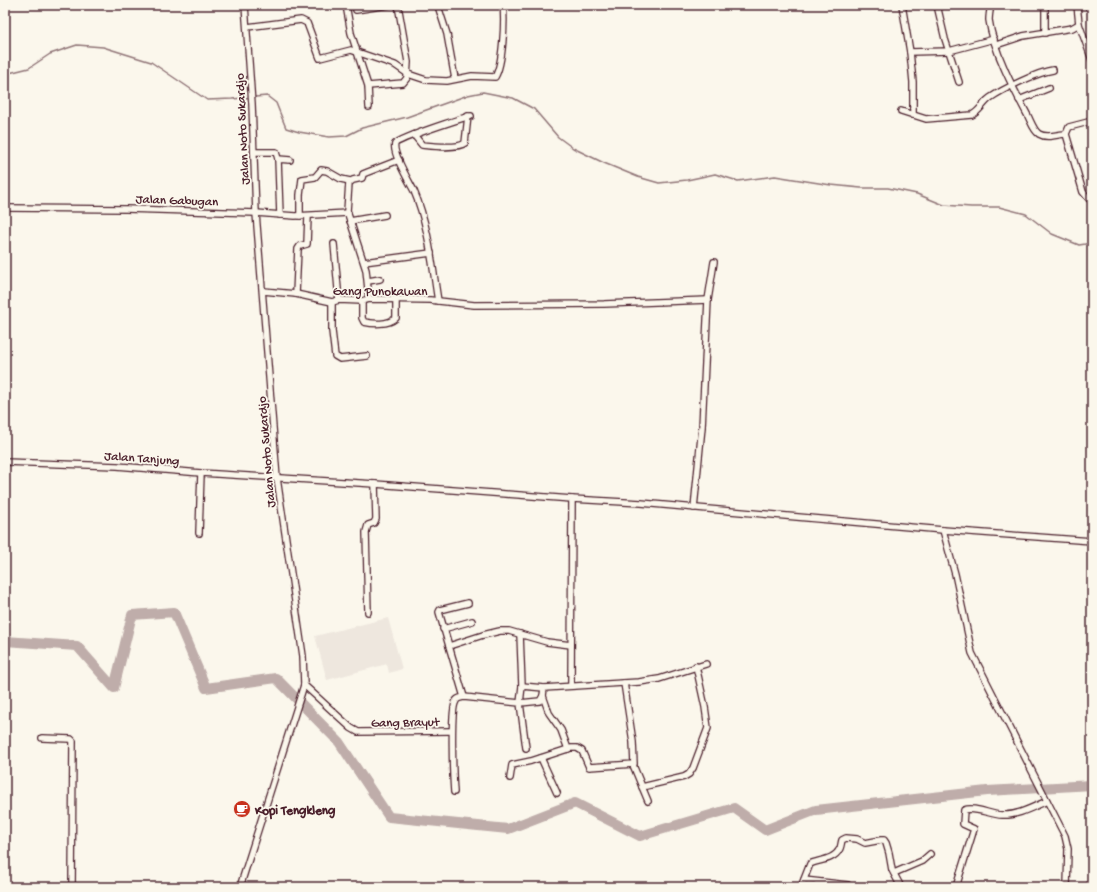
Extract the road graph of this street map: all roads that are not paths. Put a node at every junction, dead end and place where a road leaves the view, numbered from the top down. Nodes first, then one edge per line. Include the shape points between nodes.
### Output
1 (245, 5) edge
2 (346, 5) edge
3 (388, 5) edge
4 (398, 5) edge
5 (439, 5) edge
6 (503, 5) edge
7 (902, 5) edge
8 (937, 5) edge
9 (991, 5) edge
10 (1045, 5) edge
11 (1077, 5) edge
12 (356, 10) dead end
13 (1079, 24) junction
14 (247, 27) junction
15 (1045, 33) junction
16 (995, 42) junction
17 (949, 51) junction
18 (356, 52) junction
19 (910, 52) junction
20 (1092, 60) edge
21 (1053, 70) dead end
22 (408, 74) junction
23 (455, 79) junction
24 (959, 82) dead end
25 (368, 86) junction
26 (1011, 86) junction
27 (1049, 88) dead end
28 (1019, 100) junction
29 (369, 107) dead end
30 (901, 111) dead end
31 (913, 115) junction
32 (1092, 121) edge
33 (1066, 134) junction
34 (414, 135) junction
35 (254, 152) junction
36 (278, 159) junction
37 (290, 160) dead end
38 (398, 160) junction
39 (350, 181) junction
40 (1092, 199) edge
41 (5, 208) edge
42 (256, 213) junction
43 (348, 214) junction
44 (280, 215) junction
45 (385, 215) dead end
46 (300, 216) junction
47 (308, 216) junction
48 (350, 221) junction
49 (334, 244) dead end
50 (431, 253) junction
51 (364, 262) junction
52 (714, 262) dead end
53 (380, 278) dead end
54 (368, 281) junction
55 (263, 291) junction
56 (296, 294) junction
57 (369, 299) junction
58 (396, 299) junction
59 (339, 300) junction
60 (708, 300) junction
61 (362, 301) junction
62 (438, 301) junction
63 (332, 302) junction
64 (368, 356) dead end
65 (5, 462) edge
66 (201, 473) junction
67 (277, 478) junction
68 (375, 484) junction
69 (572, 499) junction
70 (694, 508) junction
71 (944, 530) junction
72 (199, 533) dead end
73 (1092, 541) edge
74 (468, 603) dead end
75 (368, 612) dead end
76 (472, 621) dead end
77 (443, 629) junction
78 (520, 634) junction
79 (571, 645) junction
80 (449, 646) junction
81 (706, 664) dead end
82 (696, 666) junction
83 (624, 683) junction
84 (304, 685) junction
85 (522, 686) junction
86 (571, 686) junction
87 (544, 688) junction
88 (543, 696) junction
89 (464, 697) junction
90 (520, 703) junction
91 (452, 731) junction
92 (42, 738) dead end
93 (526, 748) dead end
94 (568, 749) junction
95 (541, 758) junction
96 (633, 765) junction
97 (510, 778) dead end
98 (642, 787) junction
99 (454, 792) dead end
100 (557, 793) dead end
101 (648, 801) dead end
102 (1047, 801) junction
103 (930, 854) dead end
104 (894, 873) junction
105 (804, 880) junction
106 (72, 887) edge
107 (240, 887) edge
108 (801, 887) edge
109 (850, 887) edge
110 (900, 887) edge
111 (956, 887) edge
112 (1067, 887) edge

1 - 14 street, Jalan Noto Sukardjo
2 - 18 street
3 - 12 street
4 - 22 street
5 - 23 street
6 - 23 street via 504,25 495,77 472,76
7 - 19 street
8 - 17 street
9 - 16 street via 989,19
10 - 15 street
11 - 13 street
13 - 15 street via 1072,28
13 - 20 street
14 - 18 street via 301,20 307,23 320,58 348,50
14 - 35 street, Jalan Noto Sukardjo
15 - 16 street
16 - 17 street
16 - 26 street
17 - 19 street
17 - 24 street
18 - 22 street via 395,65
18 - 25 street
19 - 31 street
21 - 26 street
22 - 23 street via 426,80
22 - 25 street via 406,81 403,82
25 - 29 street
26 - 28 street
26 - 31 street via 990,98 972,114 926,119
27 - 28 street
28 - 33 street via 1037,132 1044,136
30 - 31 street
32 - 33 street via 1069,127
33 - 40 street via 1082,192
34 - 34 street via 454,120 470,116 463,145 422,145
34 - 38 street via 396,142
35 - 36 street via 276,152
35 - 42 street, Jalan Noto Sukardjo
36 - 37 street
36 - 44 street
38 - 39 street via 363,174 361,179
38 - 50 street via 422,212
39 - 43 street
39 - 46 street via 322,170 315,177 302,179
41 - 42 street, Jalan Gabugan
42 - 44 street, Jalan Gabugan
42 - 55 street, Jalan Noto Sukardjo
43 - 47 street, Jalan Gabugan
43 - 48 street
44 - 46 street, Jalan Gabugan
45 - 48 street
46 - 47 street, Jalan Gabugan
47 - 56 street via 307,244 298,249
48 - 51 street
49 - 59 street
50 - 51 street
50 - 62 street
51 - 54 street
52 - 60 street
53 - 54 street
54 - 57 street
55 - 56 street, Gang Punokawan
55 - 67 street, Jalan Noto Sukardjo
56 - 63 street, Gang Punokawan
57 - 58 street, Gang Punokawan
57 - 61 street, Gang Punokawan
58 - 61 street via 396,318 383,323 364,322
58 - 62 street, Gang Punokawan
59 - 61 street, Gang Punokawan
59 - 63 street, Gang Punokawan
60 - 62 street, Gang Punokawan via 474,305
60 - 70 street via 702,427
63 - 64 street via 335,356 340,359
65 - 66 street, Jalan Tanjung via 117,466
66 - 67 street, Jalan Tanjung
66 - 72 street
67 - 68 street, Jalan Tanjung
67 - 84 street, Jalan Noto Sukardjo via 303,656
68 - 69 street, Jalan Tanjung
68 - 75 street via 376,519 368,525 366,532
69 - 70 street, Jalan Tanjung
69 - 79 street
70 - 71 street, Jalan Tanjung
71 - 73 street, Jalan Tanjung
71 - 102 street via 972,653
74 - 77 street via 439,611
76 - 77 street
77 - 80 street
78 - 79 street via 547,642
78 - 80 street via 509,631 492,632
78 - 85 street
79 - 86 street
80 - 89 street
81 - 82 street
82 - 83 street via 658,678
82 - 98 street via 708,728 693,768 684,777
83 - 86 street
83 - 96 street via 633,742
84 - 91 street, Gang Brayut via 358,732
84 - 107 street, Jalan Noto Sukardjo
85 - 87 street
85 - 90 street
86 - 87 street
87 - 88 street
88 - 90 street via 537,702
88 - 94 street
89 - 90 street
89 - 91 street via 455,701
90 - 93 street
91 - 99 street
92 - 106 street via 73,741
94 - 95 street
94 - 96 street via 577,748 582,751 589,767
95 - 97 street via 512,765
95 - 100 street
96 - 98 street
98 - 101 street
102 - 111 street via 1008,815 964,810 963,824 974,828
102 - 112 street via 1065,836 1068,849
103 - 104 street via 922,861
104 - 105 street via 888,846 884,840 865,843 846,838 842,840 839,850 834,855 810,864
104 - 110 street
105 - 108 street
105 - 109 street

